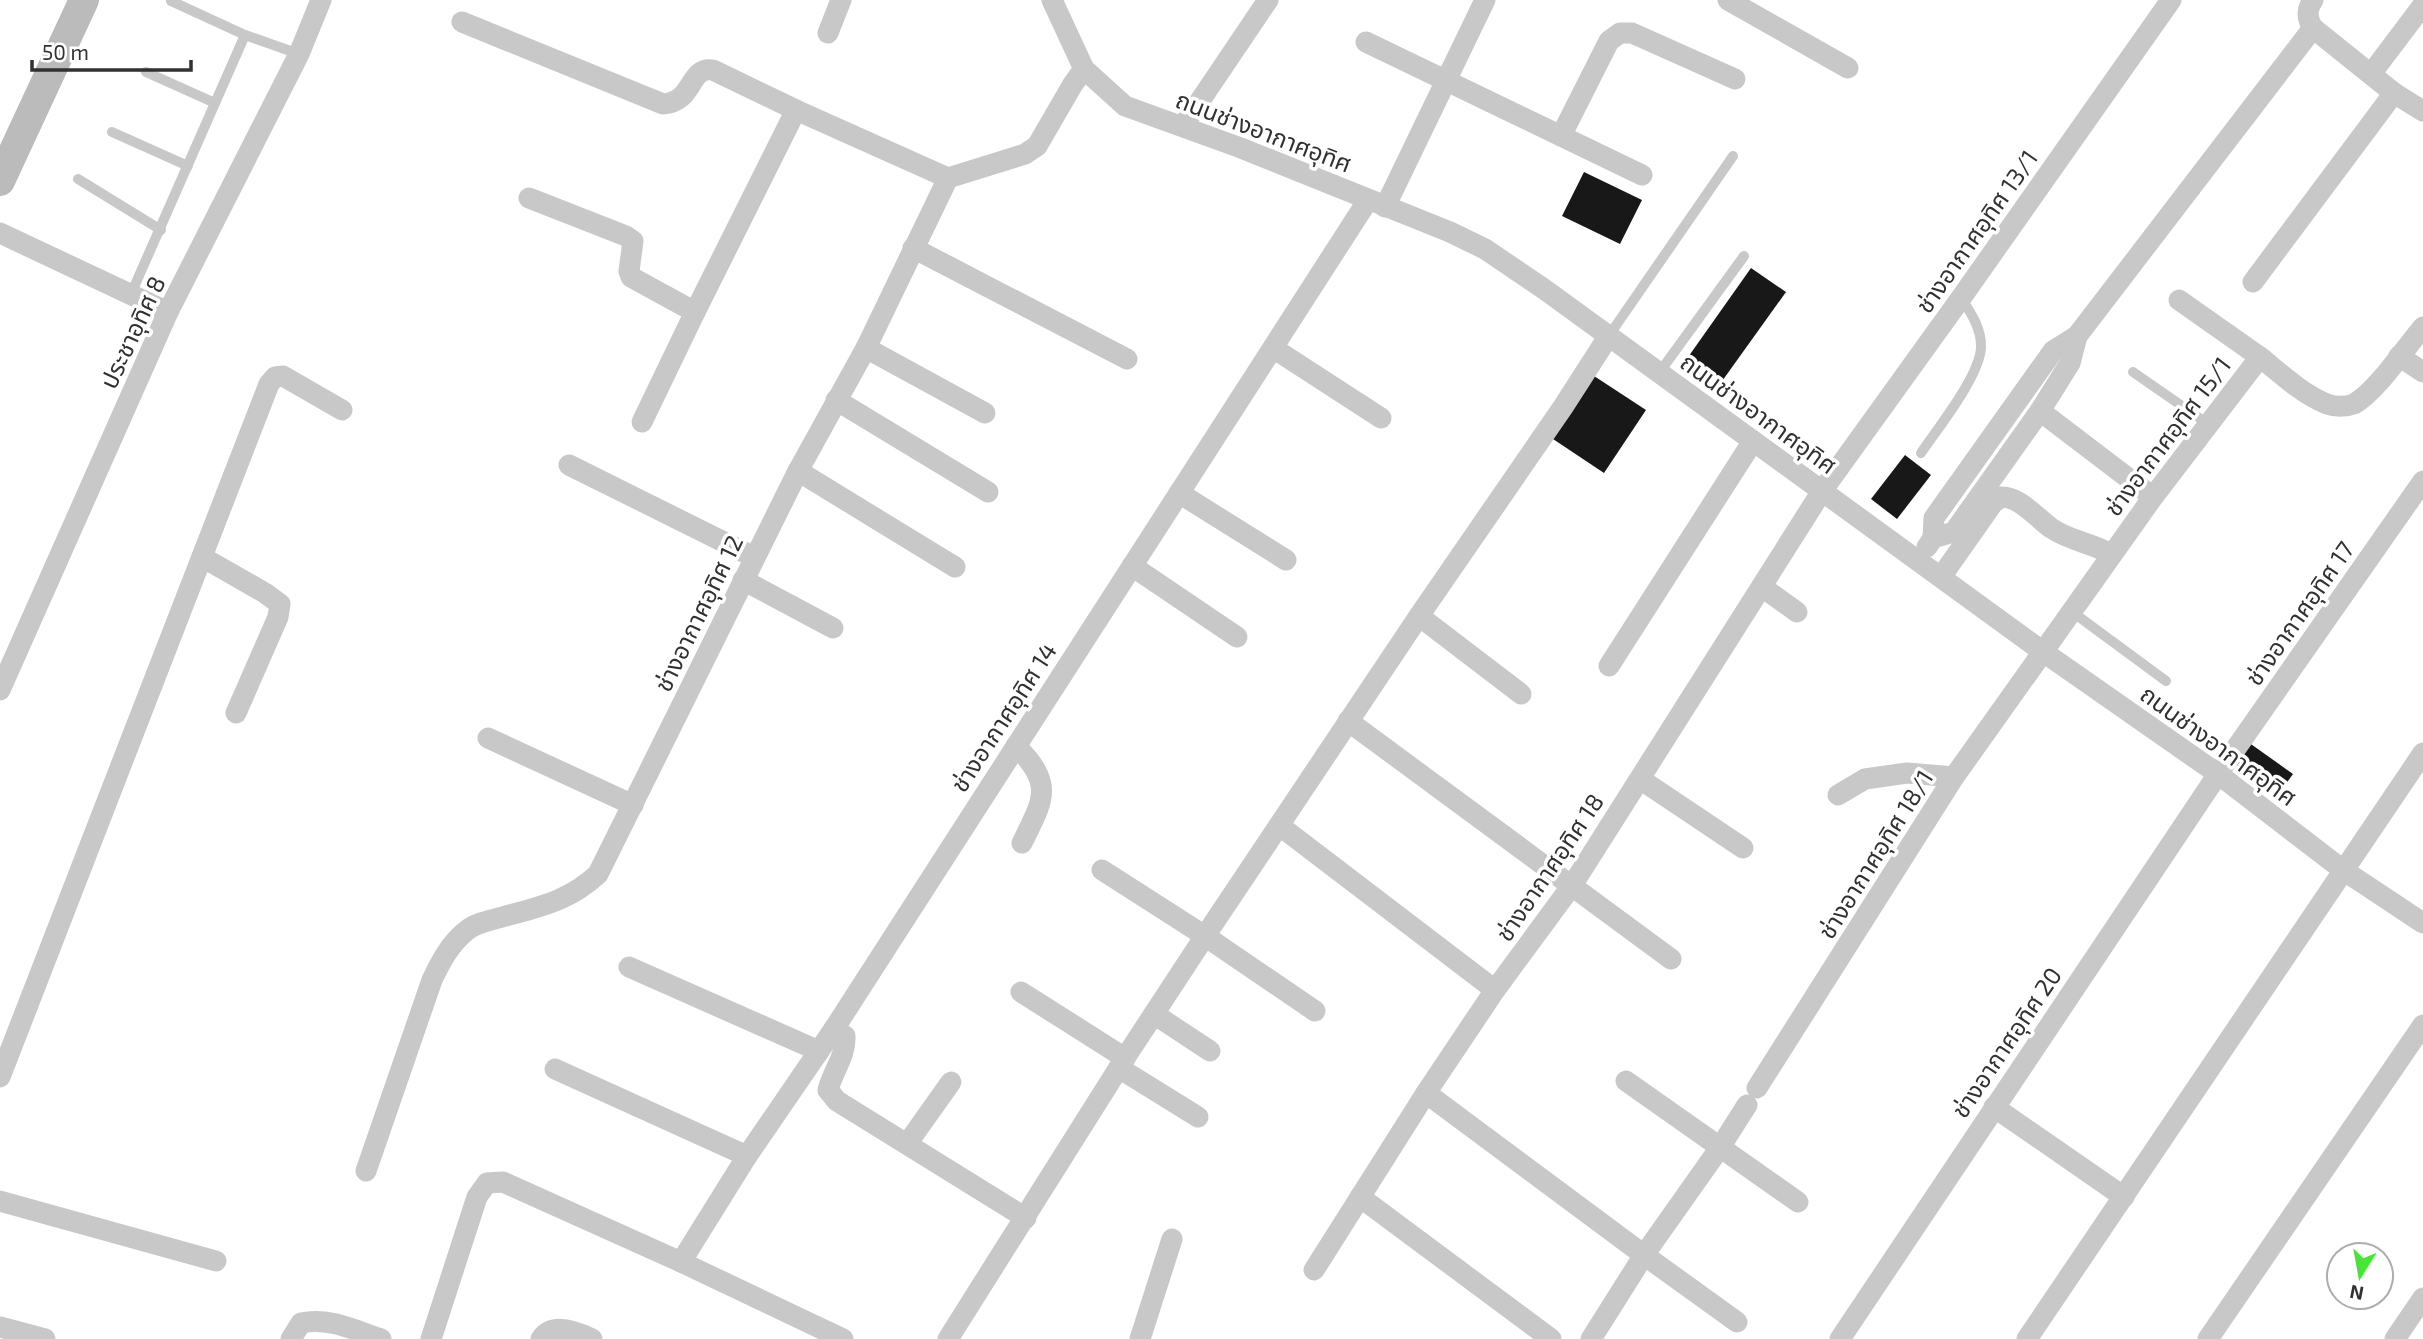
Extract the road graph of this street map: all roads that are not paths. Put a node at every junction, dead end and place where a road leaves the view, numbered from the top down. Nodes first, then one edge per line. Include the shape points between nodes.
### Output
1 (83, 0) edge
2 (321, 0) edge
3 (841, 0) edge
4 (1052, 0) edge
5 (1268, 0) edge
6 (1485, 0) edge
7 (1728, 0) edge
8 (2171, 0) edge
9 (2313, 0) edge
10 (171, 1) edge
11 (2423, 5) edge
12 (462, 22) dead end
13 (2313, 28) junction
14 (828, 33) dead end
15 (245, 35) junction
16 (1366, 42) dead end
17 (299, 54) junction
18 (1848, 68) dead end
19 (1084, 69) junction
20 (146, 72) dead end
21 (2371, 74) junction
22 (1735, 79) dead end
23 (1446, 81) junction
24 (2394, 93) junction
25 (215, 103) junction
26 (796, 110) junction
27 (2423, 111) edge
28 (1183, 126) junction
29 (112, 132) dead end
30 (1561, 136) junction
31 (1733, 156) dead end
32 (188, 166) junction
33 (1642, 175) dead end
34 (948, 178) junction
35 (78, 179) dead end
36 (0, 181) edge
37 (529, 198) dead end
38 (1377, 204) junction
39 (161, 230) junction
40 (0, 233) edge
41 (913, 248) junction
42 (1744, 256) dead end
43 (2253, 282) dead end
44 (131, 294) junction
45 (1961, 298) junction
46 (2179, 300) dead end
47 (168, 312) junction
48 (695, 312) junction
49 (2423, 327) edge
50 (2077, 336) junction
51 (1608, 337) junction
52 (866, 348) junction
53 (1273, 348) junction
54 (2399, 356) junction
55 (2260, 357) junction
56 (1127, 359) dead end
57 (2133, 372) dead end
58 (2423, 372) edge
59 (1659, 373) junction
60 (836, 400) junction
61 (342, 410) dead end
62 (2040, 411) junction
63 (985, 413) dead end
64 (1381, 418) dead end
65 (642, 422) dead end
66 (2208, 424) junction
67 (1753, 441) junction
68 (1921, 453) dead end
69 (569, 465) dead end
70 (798, 471) junction
71 (2423, 481) edge
72 (1822, 491) junction
73 (988, 492) dead end
74 (1179, 493) junction
75 (2153, 497) junction
76 (1933, 538) junction
77 (2111, 554) junction
78 (202, 557) junction
79 (754, 557) junction
80 (1916, 559) junction
81 (1286, 560) dead end
82 (1132, 566) junction
83 (955, 567) dead end
84 (1941, 577) junction
85 (743, 580) junction
86 (1762, 587) junction
87 (2071, 611) junction
88 (1797, 612) dead end
89 (1419, 616) junction
90 (833, 628) dead end
91 (1237, 637) dead end
92 (2042, 652) junction
93 (1609, 666) dead end
94 (2166, 681) dead end
95 (0, 690) edge
96 (1521, 694) dead end
97 (236, 713) dead end
98 (1348, 720) junction
99 (488, 738) dead end
100 (1016, 746) junction
101 (2423, 753) edge
102 (2218, 774) junction
103 (1954, 778) junction
104 (1640, 779) junction
105 (1838, 794) dead end
106 (633, 805) junction
107 (1280, 827) junction
108 (1022, 843) dead end
109 (1743, 848) dead end
110 (1102, 870) dead end
111 (2343, 870) junction
112 (1573, 884) junction
113 (2423, 923) edge
114 (1205, 936) junction
115 (1671, 959) dead end
116 (629, 967) dead end
117 (1495, 990) junction
118 (1021, 992) dead end
119 (1315, 1011) dead end
120 (1154, 1014) junction
121 (2423, 1025) edge
122 (834, 1029) junction
123 (818, 1051) junction
124 (1210, 1051) dead end
125 (1122, 1063) junction
126 (555, 1069) dead end
127 (0, 1077) edge
128 (1626, 1081) dead end
129 (951, 1082) dead end
130 (1426, 1093) junction
131 (1994, 1107) junction
132 (1198, 1117) dead end
133 (907, 1144) junction
134 (1721, 1146) junction
135 (747, 1156) junction
136 (366, 1171) dead end
137 (1360, 1197) junction
138 (2124, 1198) junction
139 (0, 1201) edge
140 (1798, 1202) dead end
141 (1026, 1218) junction
142 (1172, 1239) dead end
143 (1644, 1255) junction
144 (216, 1261) dead end
145 (681, 1262) junction
146 (1314, 1270) dead end
147 (2423, 1298) edge
148 (1737, 1322) dead end
149 (0, 1327) edge
150 (45, 1339) edge
151 (291, 1339) edge
152 (381, 1339) edge
153 (431, 1339) edge
154 (541, 1339) edge
155 (592, 1339) edge
156 (843, 1339) edge
157 (948, 1339) edge
158 (1140, 1339) edge
159 (1551, 1339) edge
160 (1591, 1339) edge
161 (1840, 1339) edge
162 (2027, 1339) edge
163 (2208, 1339) edge
164 (2395, 1339) edge

1 - 36 street
2 - 17 street, ประชาอุทิศ 8
3 - 14 street
4 - 19 street, ถนนช่างอากาศอุทิศ
5 - 28 street
6 - 23 street, ช่างอากาศอุทิศ 14
7 - 18 street
8 - 45 street, ช่างอากาศอุทิศ 13/1
9 - 13 street via 2308,12
10 - 15 lane
11 - 21 street
12 - 26 street via 663,104 674,104 683,97 699,72 706,69
13 - 21 street
13 - 50 street
15 - 17 lane
15 - 25 lane
16 - 23 street
17 - 47 street, ประชาอุทิศ 8
19 - 28 street, ถนนช่างอากาศอุทิศ via 1125,106
19 - 34 street via 1037,146
20 - 25 lane
21 - 24 street
22 - 30 street via 1632,33 1620,33 1609,41
23 - 30 street
23 - 38 street, ช่างอากาศอุทิศ 14
24 - 27 street
24 - 43 street
25 - 32 lane
26 - 34 street
26 - 48 street
28 - 38 street, ถนนช่างอากาศอุทิศ
29 - 32 lane
30 - 33 street
31 - 51 lane
32 - 39 lane
34 - 41 street, ช่างอากาศอุทิศ 12
35 - 39 lane
37 - 48 street via 626,236 633,241 631,277
38 - 51 street, ถนนช่างอากาศอุทิศ via 1485,249
38 - 53 street, ช่างอากาศอุทิศ 14
39 - 44 lane
40 - 44 street
41 - 52 street, ช่างอากาศอุทิศ 12
41 - 56 street
42 - 59 lane
44 - 47 street
45 - 68 lane via 1977,323 1981,348 1975,372
45 - 72 street, ช่างอากาศอุทิศ 13/1
46 - 55 street
47 - 95 street, ประชาอุทิศ 8
48 - 65 street
49 - 54 street, ช่างอากาศอุทิศ 15/1
50 - 62 street via 2070,363
50 - 76 street via 2053,351 1934,518
51 - 59 street, ถนนช่างอากาศอุทิศ
51 - 89 street
52 - 60 street, ช่างอากาศอุทิศ 12
52 - 63 street
53 - 64 street
53 - 74 street, ช่างอากาศอุทิศ 14
54 - 55 street, ช่างอากาศอุทิศ 15/1 via 2369,393 2351,405 2339,406 2298,387
54 - 58 street
55 - 66 street, ช่างอากาศอุทิศ 15/1
57 - 66 lane
59 - 67 street, ถนนช่างอากาศอุทิศ
60 - 70 street, ช่างอากาศอุทิศ 12
60 - 73 street
61 - 78 street via 283,376 268,384
62 - 75 street
62 - 76 street via 1954,532
66 - 75 street, ช่างอากาศอุทิศ 15/1
67 - 72 street, ถนนช่างอากาศอุทิศ
67 - 93 street
69 - 79 street
70 - 79 street, ช่างอากาศอุทิศ 12
70 - 83 street
71 - 102 street, ช่างอากาศอุทิศ 17
72 - 80 street, ถนนช่างอากาศอุทิศ
72 - 86 street, ช่างอากาศอุทิศ 18
74 - 81 street
74 - 82 street, ช่างอากาศอุทิศ 14
75 - 77 street, ช่างอากาศอุทิศ 15/1
76 - 80 street
77 - 84 street via 2073,541 2011,498 2001,497
77 - 87 street, ช่างอากาศอุทิศ 15/1
78 - 97 street via 279,604 278,618
78 - 127 street
79 - 85 street, ช่างอากาศอุทิศ 12
80 - 84 street, ถนนช่างอากาศอุทิศ
82 - 91 street
82 - 100 street, ช่างอากาศอุทิศ 14
84 - 92 street, ถนนช่างอากาศอุทิศ
85 - 90 street
85 - 106 street, ช่างอากาศอุทิศ 12
86 - 88 street
86 - 104 street, ช่างอากาศอุทิศ 18
87 - 92 street, ช่างอากาศอุทิศ 15/1
87 - 94 lane
89 - 96 street
89 - 98 street
92 - 102 street, ถนนช่างอากาศอุทิศ
92 - 103 street, ช่างอากาศอุทิศ 18/1
98 - 107 street
98 - 112 street
99 - 106 street
100 - 108 street via 1030,759 1041,780 1042,802
100 - 122 street, ช่างอากาศอุทิศ 14
101 - 111 street
102 - 111 street, ถนนช่างอากาศอุทิศ
102 - 131 street, ช่างอากาศอุทิศ 20
103 - 105 street via 1907,773 1865,779
103 - 134 street, ช่างอากาศอุทิศ 18/1
104 - 109 street
104 - 112 street, ช่างอากาศอุทิศ 18
106 - 136 street, ช่างอากาศอุทิศ 12 via 598,874 581,890 467,929 447,951 432,980
107 - 114 street
107 - 117 street
110 - 114 street
111 - 113 street, ถนนช่างอากาศอุทิศ
111 - 138 street
112 - 115 street
112 - 117 street, ช่างอากาศอุทิศ 18
114 - 119 street
114 - 120 street
116 - 123 street
117 - 130 street, ช่างอากาศอุทิศ 18
118 - 125 street
120 - 124 street
120 - 125 street
121 - 163 street
122 - 123 street, ช่างอากาศอุทิศ 14
122 - 133 street via 845,1036 846,1049 828,1090
123 - 135 street, ช่างอากาศอุทิศ 14
125 - 132 street
125 - 141 street
126 - 135 street
128 - 134 street
129 - 133 street
130 - 137 street, ช่างอากาศอุทิศ 18
130 - 143 street
131 - 138 street
131 - 161 street, ช่างอากาศอุทิศ 20
133 - 141 street
134 - 140 street
134 - 143 street, ช่างอากาศอุทิศ 18/1
135 - 145 street, ช่างอากาศอุทิศ 14
137 - 146 street, ช่างอากาศอุทิศ 18
137 - 159 street
138 - 162 street
139 - 144 street
141 - 157 street
142 - 158 street
143 - 148 street
143 - 160 street, ช่างอากาศอุทิศ 18/1
145 - 153 street via 503,1182 487,1183 477,1197
145 - 156 street
147 - 164 street
149 - 150 street
151 - 152 street via 301,1323 316,1320
154 - 155 street via 556,1329

